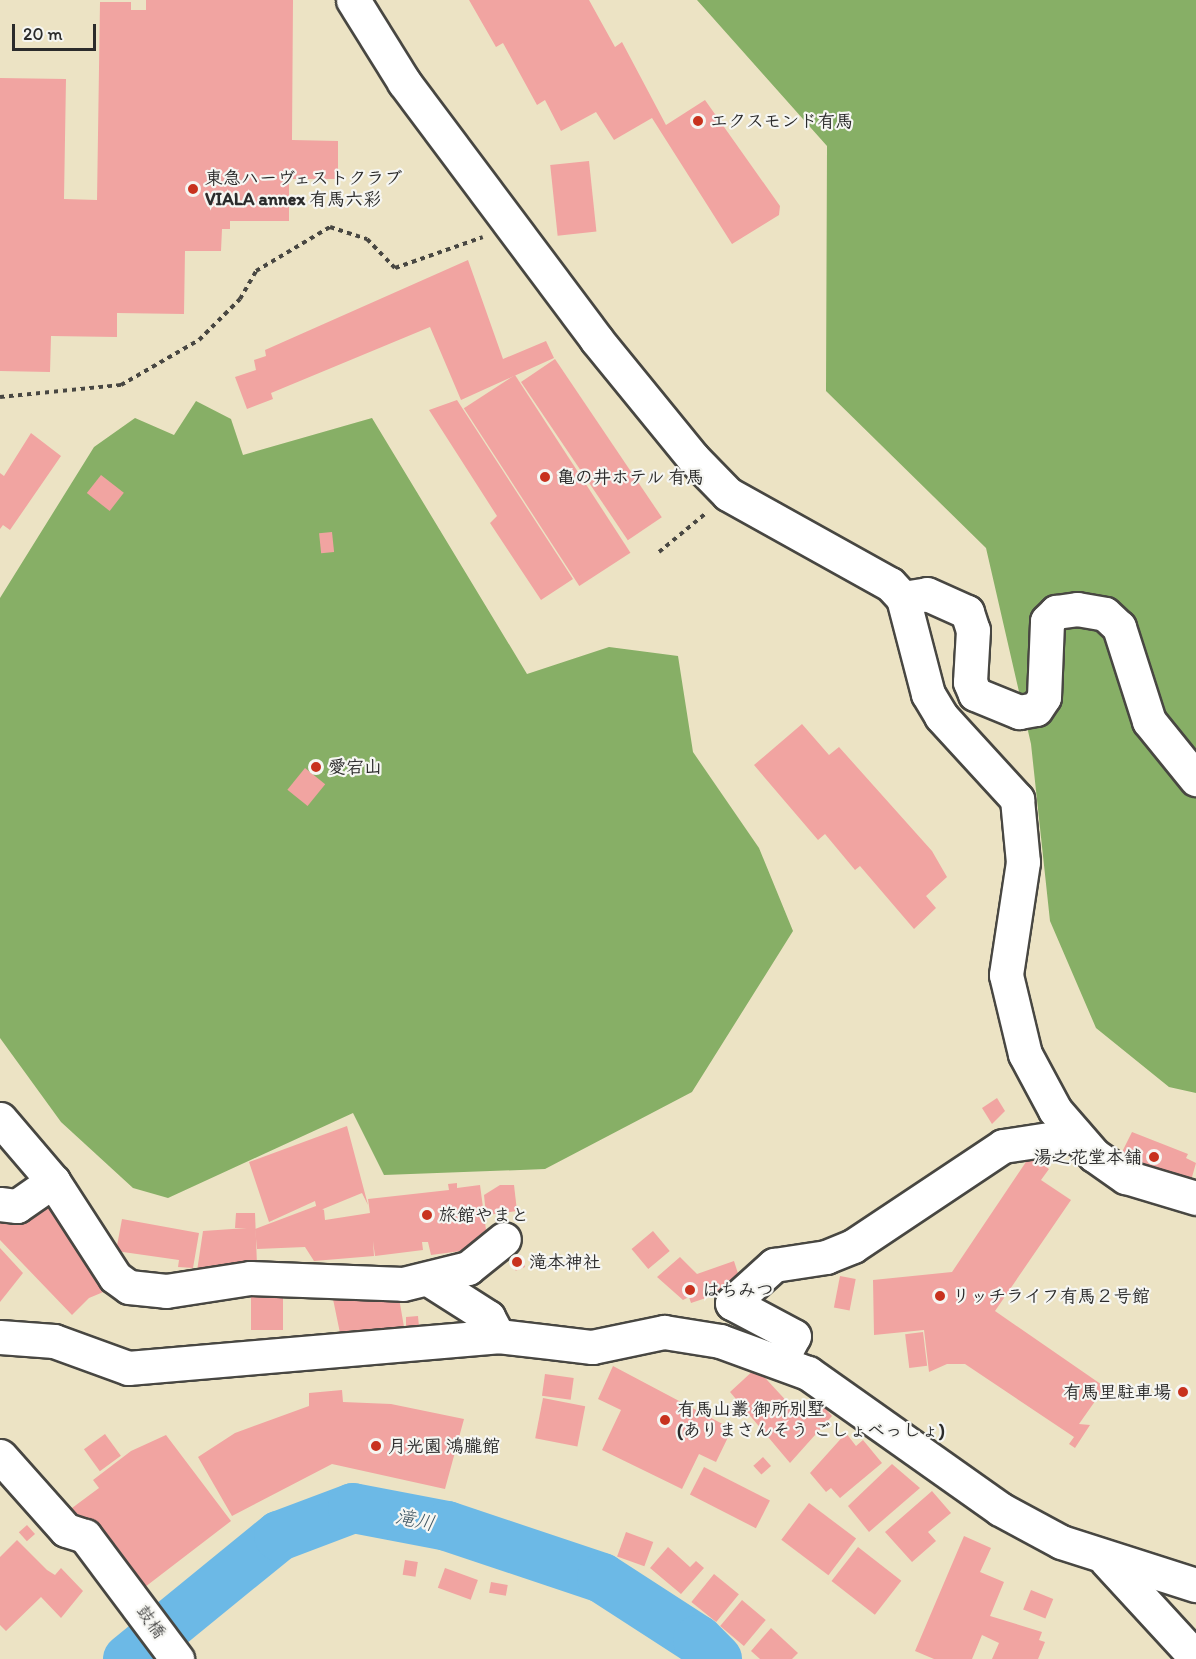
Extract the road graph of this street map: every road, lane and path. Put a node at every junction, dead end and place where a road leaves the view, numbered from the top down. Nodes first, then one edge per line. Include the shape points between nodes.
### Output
1 (353, 0) edge
2 (514, 226) junction
3 (0, 397) edge
4 (728, 494) junction
5 (659, 552) dead end
6 (903, 598) junction
7 (1196, 779) edge
8 (0, 1119) edge
9 (1076, 1135) junction
10 (53, 1181) junction
11 (1196, 1198) edge
12 (0, 1204) edge
13 (504, 1239) dead end
14 (430, 1280) junction
15 (498, 1336) junction
16 (0, 1337) edge
17 (781, 1359) junction
18 (0, 1456) edge
19 (1105, 1559) junction
20 (1196, 1585) edge
21 (1196, 1658) edge
22 (177, 1659) edge

1 - 2 street via 404,82
2 - 3 path via 395,268 367,239 330,227 256,271 240,299 199,340 121,385
2 - 4 street via 650,407
4 - 5 path
4 - 6 street via 890,584
6 - 7 street via 927,594 967,612 973,630 970,682 975,694 1019,712 1036,709 1044,697 1047,621 1056,612 1077,609 1105,614 1119,627 1149,721
6 - 9 street via 928,694 941,716 1017,799 1023,862 1006,975 1013,1017 1045,1091
8 - 10 street
9 - 11 street via 1126,1177
9 - 17 street via 1003,1146 853,1246 826,1257 774,1265 732,1303 794,1336
10 - 12 street via 17,1206
10 - 14 street via 99,1256 129,1287 166,1291 250,1278 324,1284
13 - 14 street via 468,1268
14 - 15 street via 488,1317
15 - 16 street via 128,1368 54,1341
15 - 17 street via 592,1347 664,1332 720,1341
17 - 19 street via 1000,1509
18 - 22 street, 鼓橋 via 66,1530 85,1536 126,1585
19 - 20 street
19 - 21 street

